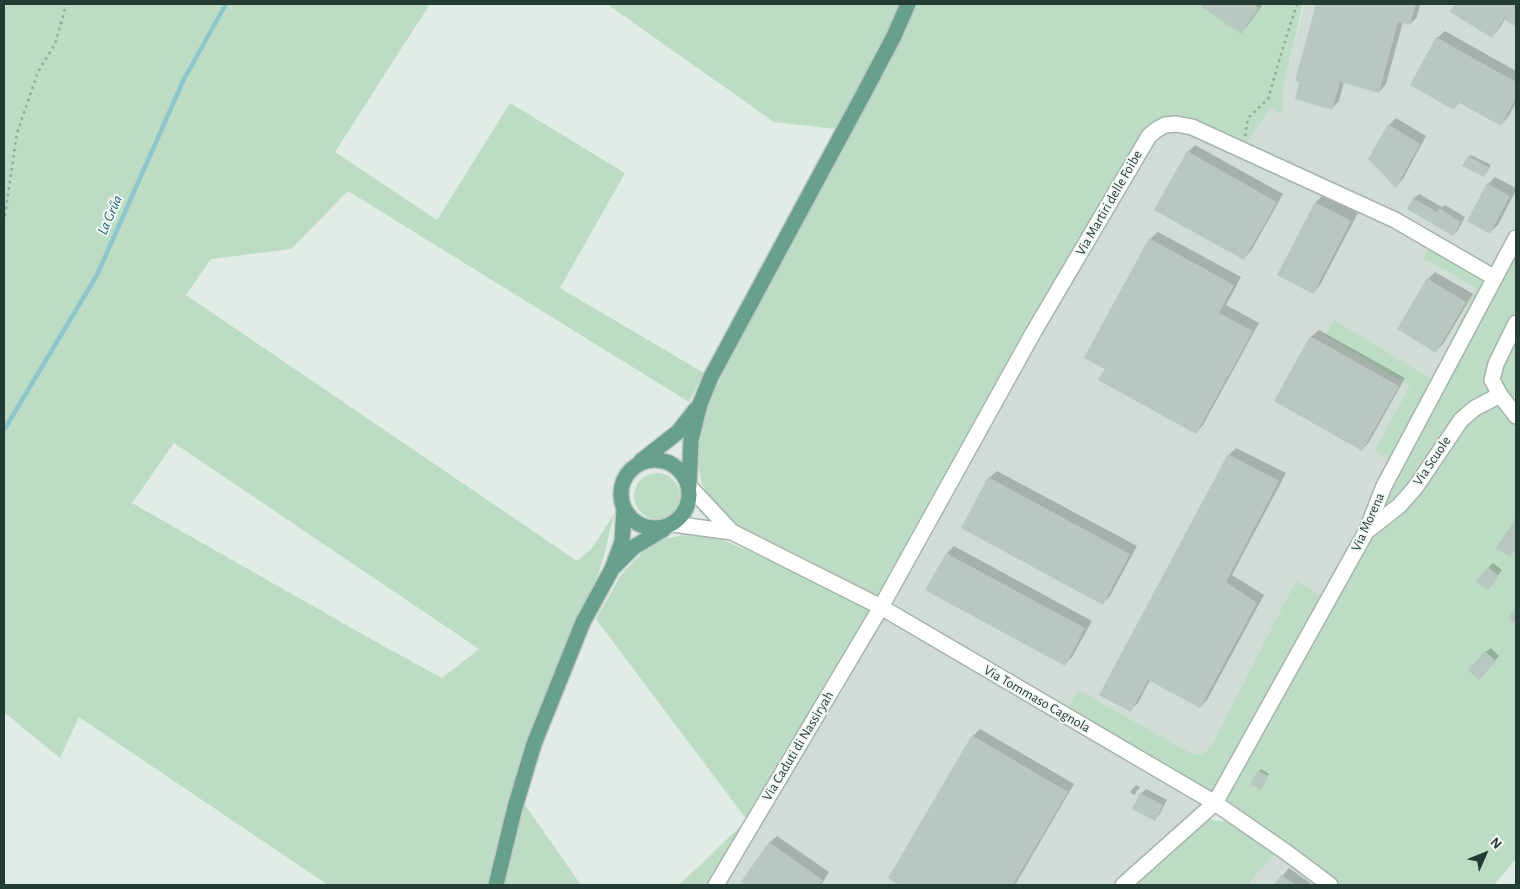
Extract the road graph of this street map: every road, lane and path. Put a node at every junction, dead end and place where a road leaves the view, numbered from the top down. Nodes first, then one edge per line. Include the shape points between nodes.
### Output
1 (65, 4) edge
2 (908, 4) edge
3 (1297, 4) edge
4 (1243, 150) junction
5 (4, 222) edge
6 (1516, 238) edge
7 (1495, 278) junction
8 (1516, 322) edge
9 (1500, 395) junction
10 (700, 404) junction
11 (1516, 416) edge
12 (636, 465) junction
13 (689, 486) junction
14 (624, 510) junction
15 (673, 524) junction
16 (732, 532) junction
17 (1366, 532) junction
18 (612, 569) junction
19 (881, 607) junction
20 (1215, 803) junction
21 (496, 885) edge
22 (716, 885) edge
23 (1123, 885) edge
24 (1330, 885) edge

1 - 5 path via 55,44 38,72 17,133
2 - 10 main road via 894,36 711,377
3 - 4 path via 1268,99 1248,118
4 - 7 street, Via Martiri delle Foibe via 1395,220
4 - 19 street, Via Martiri delle Foibe via 1192,127 1176,124 1165,125 1148,136 1033,333
6 - 7 street, Via Morena
7 - 17 street, Via Morena via 1384,486
8 - 9 street via 1492,380
9 - 11 street
9 - 17 street, Via Scuole via 1460,420 1415,488 1399,506
10 - 12 main road via 678,432
10 - 13 main road via 691,440
12 - 13 main road via 664,460 684,474
12 - 14 main road via 623,480 620,494
13 - 15 main road via 689,504 683,516
13 - 16 street, Via Tommaso Cagnola
14 - 15 main road via 633,521 650,529
14 - 18 main road via 622,542
15 - 16 street, Via Tommaso Cagnola
15 - 18 main road via 634,547
16 - 19 street, Via Tommaso Cagnola
17 - 20 street, Via Morena
18 - 21 main road via 583,622 534,744
19 - 20 street, Via Tommaso Cagnola
19 - 22 street, Via Caduti di Nassiryah
20 - 23 street
20 - 24 street, Via Tommaso Cagnola

